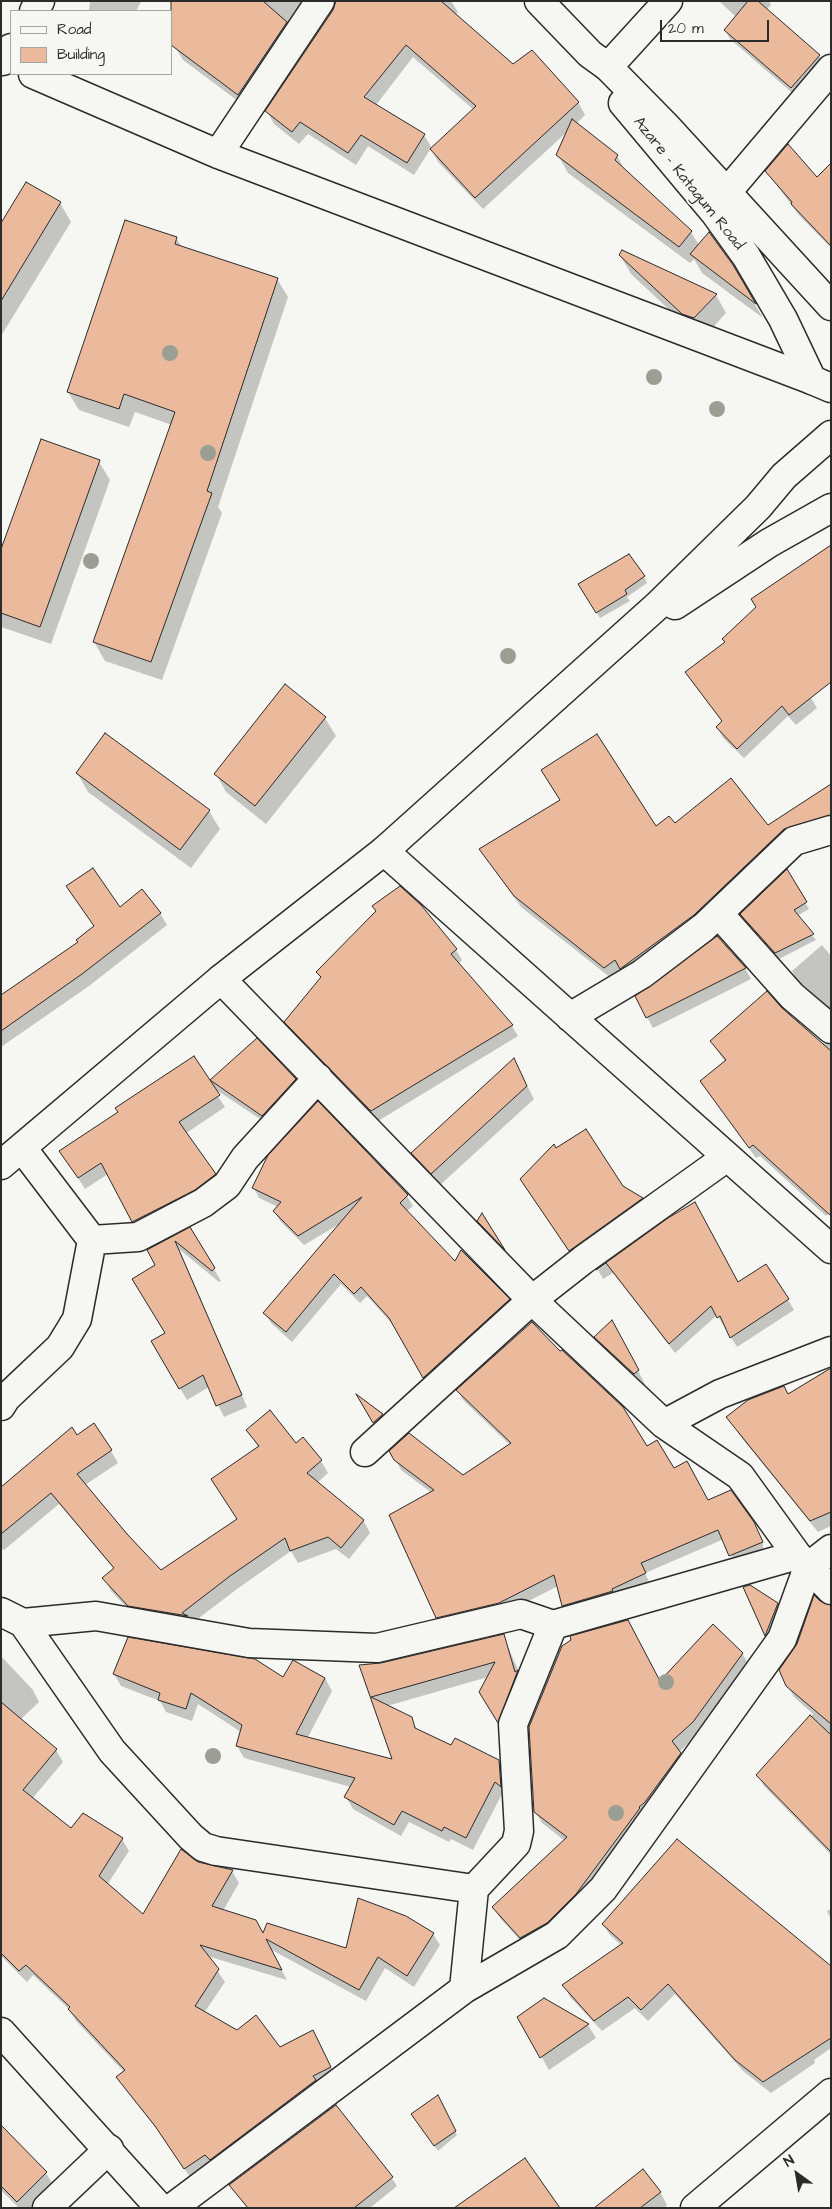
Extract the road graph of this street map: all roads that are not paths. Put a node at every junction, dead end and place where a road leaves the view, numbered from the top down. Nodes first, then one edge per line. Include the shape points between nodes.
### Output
1 (320, 1) edge
2 (539, 1) edge
3 (668, 1) edge
4 (599, 61) junction
5 (831, 68) edge
6 (35, 75) edge
7 (218, 154) junction
8 (727, 192) junction
9 (831, 306) edge
10 (822, 384) edge
11 (831, 435) edge
12 (831, 508) edge
13 (612, 648) junction
14 (831, 830) edge
15 (384, 851) junction
16 (719, 914) junction
17 (221, 980) junction
18 (570, 1017) junction
19 (831, 1029) edge
20 (318, 1078) junction
21 (22, 1148) junction
22 (727, 1157) junction
23 (1, 1165) edge
24 (92, 1240) junction
25 (831, 1249) edge
26 (532, 1300) junction
27 (831, 1352) edge
28 (1, 1406) edge
29 (664, 1424) junction
30 (365, 1452) dead end
31 (831, 1549) edge
32 (803, 1561) junction
33 (831, 1590) edge
34 (12, 1617) edge
35 (554, 1625) junction
36 (474, 1889) junction
37 (464, 1990) junction
38 (1, 2032) edge
39 (831, 2093) edge
40 (109, 2149) junction
41 (47, 2208) edge
42 (160, 2208) edge
43 (172, 2208) edge
44 (695, 2208) edge

1 - 7 street
2 - 4 street, Azare - Katagum Road
3 - 4 street
4 - 8 street, Azare - Katagum Road
4 - 10 street, Azare - Katagum Road via 645,131 715,213 746,256
5 - 8 street
6 - 7 street
7 - 10 street
8 - 9 street, Azare - Katagum Road
11 - 13 street via 784,476 758,507
12 - 13 street via 769,543
13 - 15 street
14 - 16 street via 794,841
15 - 17 street
15 - 18 street
16 - 18 street via 642,974
16 - 19 street via 792,996
17 - 20 street
17 - 21 street
18 - 22 street
20 - 24 street via 245,1158 227,1185 203,1203 138,1236
20 - 26 street
21 - 23 street
21 - 24 street
22 - 25 street
22 - 26 street
24 - 28 street via 77,1319 60,1347
26 - 29 street
26 - 30 street
27 - 29 street via 720,1394
29 - 32 street via 740,1476
31 - 32 street
32 - 33 street
32 - 35 street
32 - 37 street via 782,1639 603,1889 557,1935
34 - 35 street via 96,1616 249,1643 377,1648 521,1614
34 - 36 street via 112,1750 203,1847
35 - 36 street via 513,1724 519,1831 516,1844
36 - 37 street
37 - 43 street
38 - 40 street
39 - 44 street
40 - 41 street
40 - 42 street

